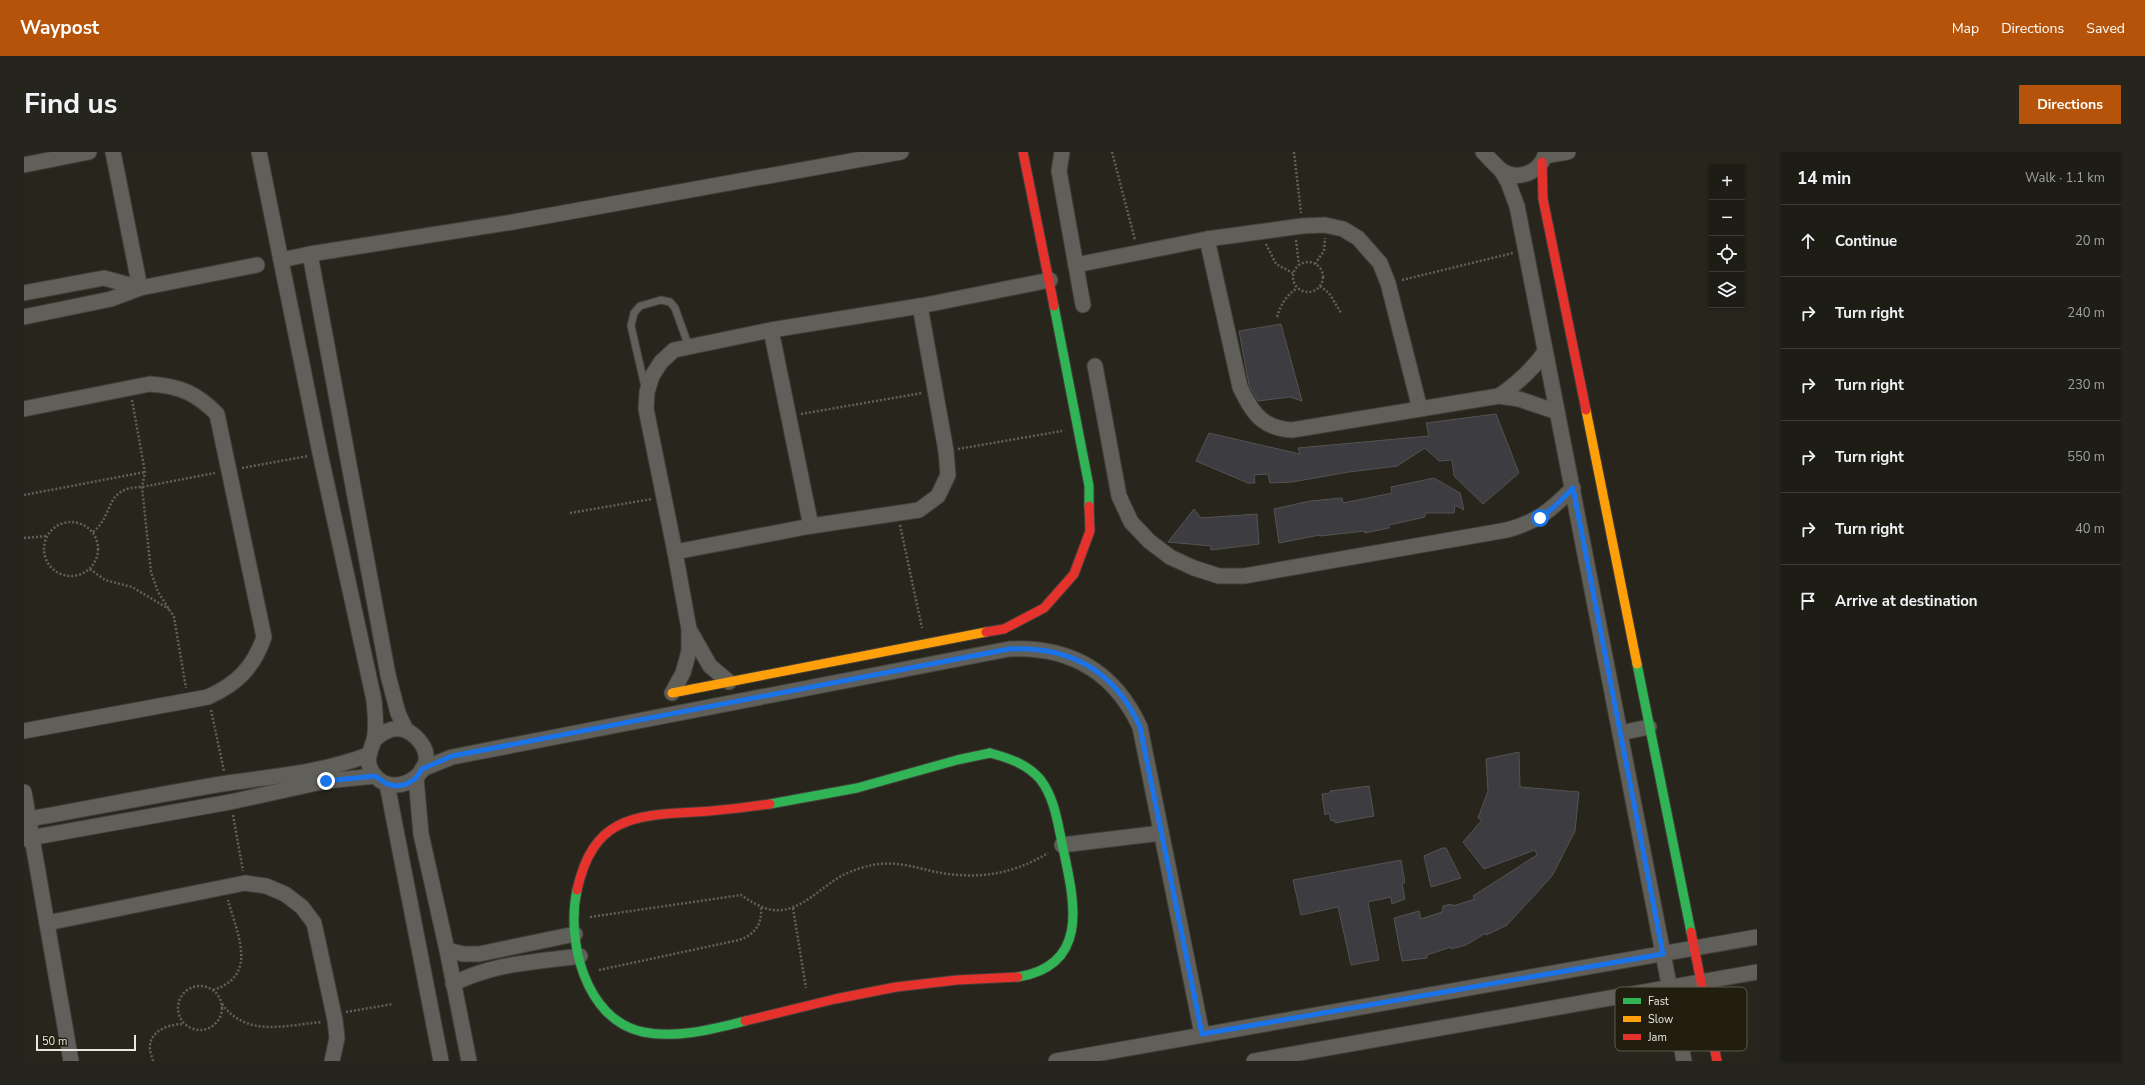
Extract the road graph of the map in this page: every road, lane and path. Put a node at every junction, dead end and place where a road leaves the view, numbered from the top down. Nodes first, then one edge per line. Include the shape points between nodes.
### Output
1 (89, 152) edge
2 (113, 152) edge
3 (259, 152) edge
4 (901, 152) edge
5 (1023, 152) edge
6 (1062, 152) edge
7 (1112, 152) edge
8 (1294, 152) edge
9 (1483, 152) edge
10 (1568, 152) edge
11 (1544, 157) edge
12 (24, 165) edge
13 (1501, 170) junction
14 (1326, 225) junction
15 (1298, 227) junction
16 (1259, 232) junction
17 (1207, 239) junction
18 (1526, 250) junction
19 (1138, 252) junction
20 (310, 254) junction
21 (280, 260) junction
22 (1314, 264) junction
23 (258, 265) dead end
24 (1076, 265) junction
25 (1299, 265) junction
26 (1293, 273) junction
27 (1050, 280) junction
28 (1388, 283) junction
29 (1320, 286) junction
30 (140, 288) junction
31 (1297, 288) junction
32 (24, 293) edge
33 (1083, 305) dead end
34 (920, 306) junction
35 (1341, 313) dead end
36 (24, 317) edge
37 (1277, 317) dead end
38 (771, 330) junction
39 (689, 347) junction
40 (1545, 352) junction
41 (1095, 366) dead end
42 (130, 388) junction
43 (936, 391) junction
44 (647, 392) junction
45 (1499, 396) junction
46 (24, 409) edge
47 (1420, 409) junction
48 (1557, 412) junction
49 (788, 416) junction
50 (1078, 428) junction
51 (946, 451) junction
52 (145, 472) junction
53 (142, 488) junction
54 (1573, 488) junction
55 (24, 495) edge
56 (664, 497) junction
57 (570, 513) dead end
58 (898, 514) junction
59 (811, 526) junction
60 (93, 532) junction
61 (47, 536) junction
62 (24, 538) edge
63 (675, 552) junction
64 (90, 569) junction
65 (170, 610) junction
66 (688, 629) junction
67 (926, 644) junction
68 (729, 682) junction
69 (672, 693) joint
70 (208, 696) junction
71 (189, 700) junction
72 (1649, 727) junction
73 (406, 730) junction
74 (24, 731) edge
75 (1620, 733) junction
76 (374, 740) junction
77 (368, 755) junction
78 (419, 774) junction
79 (310, 777) junction
80 (381, 780) junction
81 (226, 784) junction
82 (24, 792) edge
83 (230, 802) junction
84 (26, 820) edge
85 (1161, 833) junction
86 (28, 838) edge
87 (1062, 845) junction
88 (245, 883) junction
89 (224, 886) junction
90 (761, 907) junction
91 (793, 908) junction
92 (47, 923) junction
93 (575, 927) junction
94 (1757, 937) edge
95 (1693, 949) junction
96 (447, 950) junction
97 (1663, 954) junction
98 (580, 956) junction
99 (1757, 972) edge
100 (583, 973) junction
101 (1700, 983) junction
102 (453, 984) junction
103 (1669, 986) junction
104 (1663, 987) edge
105 (1701, 987) edge
106 (212, 990) junction
107 (1615, 996) edge
108 (222, 1004) junction
109 (393, 1004) dead end
110 (809, 1004) junction
111 (334, 1017) junction
112 (184, 1024) junction
113 (1202, 1034) junction
114 (1682, 1051) edge
115 (1715, 1051) edge
116 (71, 1061) edge
117 (153, 1061) edge
118 (332, 1061) edge
119 (441, 1061) edge
120 (469, 1061) edge
121 (1056, 1061) edge
122 (1254, 1061) edge
123 (1684, 1061) edge
124 (1717, 1061) edge

1 - 12 street
2 - 30 street
3 - 21 street
4 - 20 street via 513,222
5 - 27 street
6 - 24 street via 1059,172
7 - 19 path
8 - 15 path
9 - 13 street
10 - 11 street
11 - 13 street via 1531,172 1524,175 1508,174
11 - 72 street via 1543,199
13 - 18 street via 1514,196
14 - 15 street
14 - 22 path via 1324,251
14 - 28 street via 1343,229 1358,238 1380,263
15 - 16 street
15 - 25 path
16 - 17 street
16 - 26 path via 1276,264
17 - 19 street
17 - 47 street via 1240,387 1255,414 1266,423 1279,429 1292,430
18 - 28 path
18 - 40 street
19 - 24 street
20 - 21 street
20 - 73 street via 388,675 398,713
21 - 76 street via 374,700
22 - 25 path
22 - 29 path via 1319,267 1323,276
23 - 30 street
24 - 33 street
25 - 26 path
26 - 31 path
27 - 34 street
27 - 50 street
28 - 47 street
29 - 31 path via 1312,292
29 - 35 path via 1329,293
30 - 32 street via 104,278
30 - 36 street via 111,299
31 - 37 path via 1281,305
34 - 38 street
34 - 43 street
38 - 39 street
38 - 49 street
39 - 44 street via 674,350 661,362 652,376
39 - 44 lane via 675,308 670,302 661,300 640,306 634,313 631,326
40 - 45 street via 1517,384
40 - 48 street
41 - 54 street via 1118,496 1131,522 1149,541 1170,556 1194,568 1219,576 1244,576 1507,530 1540,518
42 - 46 street
42 - 52 path
42 - 70 street via 150,384 169,385 198,397 217,414 264,637 250,668 224,690
43 - 49 path
43 - 51 street
44 - 56 street via 646,409
45 - 47 street
45 - 48 street via 1525,401
48 - 54 street
49 - 59 street
50 - 51 path
50 - 67 street via 1089,486 1090,532 1074,574 1044,608 1004,629
51 - 58 street via 948,475 938,496 919,510
52 - 53 path
52 - 55 path
53 - 60 path via 131,487 120,491 112,499 103,522
53 - 65 path via 151,572 158,592
54 - 75 street
56 - 57 path
56 - 63 street
58 - 59 street
58 - 67 path
59 - 63 street
60 - 61 path via 84,524 66,522 55,527
60 - 64 path via 99,548 97,559
61 - 62 path
61 - 64 path via 44,555 55,571 73,576
63 - 66 street
64 - 65 path via 105,580 132,587
65 - 71 path via 174,617
66 - 68 street via 710,666
66 - 69 street via 689,651 683,673
67 - 68 street
68 - 69 street
70 - 71 street
70 - 81 path
71 - 74 street
72 - 75 street
72 - 95 street
73 - 76 street via 388,730
73 - 78 street via 423,745 425,757
75 - 97 street
76 - 77 street
77 - 79 street
77 - 80 street via 370,766
78 - 80 street via 407,784 397,786
78 - 85 street via 452,756 1002,650 1039,649 1068,656 1094,670 1126,701 1140,727
78 - 96 street via 421,834
79 - 80 street
79 - 81 street
79 - 83 street
80 - 119 street
81 - 84 street
82 - 84 street
83 - 86 street
83 - 88 path
84 - 86 street
85 - 87 street
85 - 113 street
86 - 92 street
87 - 91 path via 1034,861 1002,874 967,877 903,864 873,865 844,875 807,902
87 - 93 street via 1055,810 1047,788 1033,770 1013,758 990,753 967,756 865,786 803,799 736,809 631,818 609,830 593,849 581,871 575,895
87 - 110 street via 1076,922 1071,941 1060,957 1045,969 1027,976 959,979 910,985
88 - 89 street
88 - 111 street via 266,886 285,894 302,907 314,923
89 - 92 street
89 - 106 path via 242,953 241,966 235,978 225,986
90 - 91 path via 777,910
90 - 93 path via 741,895
90 - 100 path via 761,918 750,936
91 - 110 path
92 - 116 street
93 - 96 street via 479,954
93 - 98 street
94 - 95 street
95 - 97 street
95 - 101 street
96 - 102 street
97 - 103 street
97 - 113 street
98 - 100 street
98 - 102 street via 492,968 467,976
99 - 101 street
100 - 110 street via 596,999 616,1020 642,1032 671,1036
101 - 103 street
101 - 105 street
102 - 120 street
103 - 104 street
106 - 108 path
106 - 112 path via 197,986 183,994 178,1009
107 - 122 street
108 - 111 path via 239,1022 251,1026 264,1027
108 - 112 path via 221,1015 210,1028 194,1030
109 - 111 path
111 - 118 street via 337,1038
112 - 117 path via 173,1024 154,1035 150,1045
113 - 121 street
114 - 123 street
115 - 124 street

